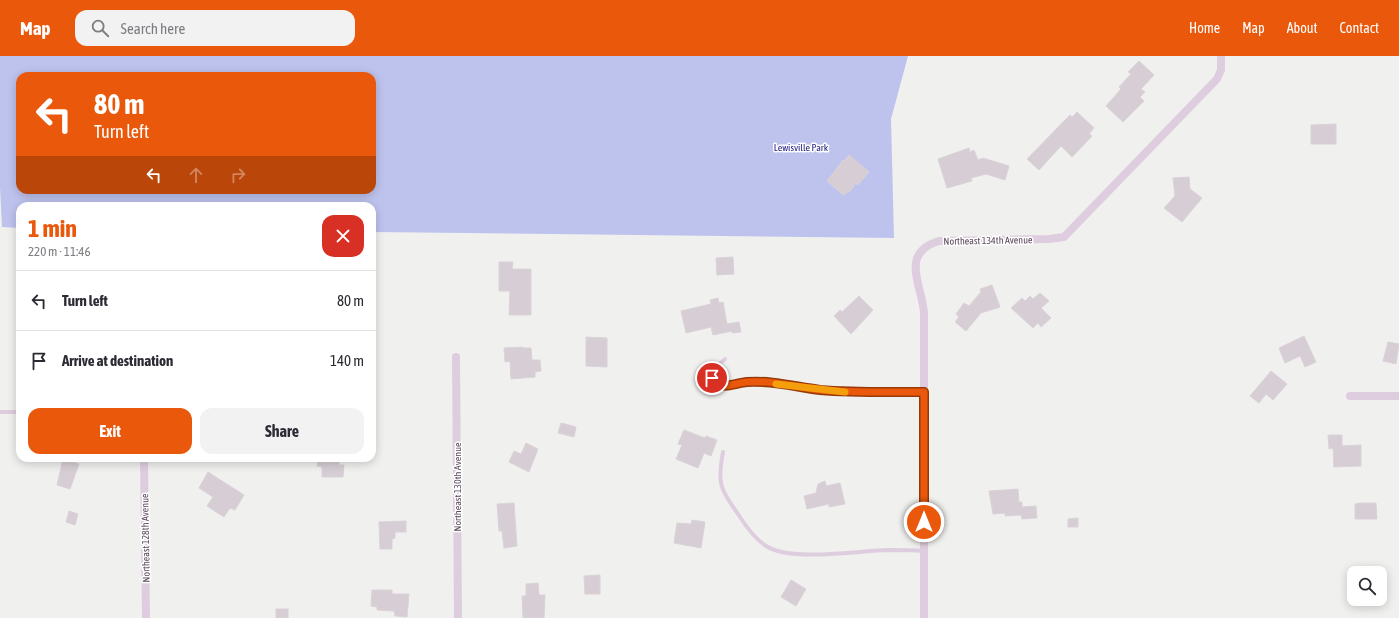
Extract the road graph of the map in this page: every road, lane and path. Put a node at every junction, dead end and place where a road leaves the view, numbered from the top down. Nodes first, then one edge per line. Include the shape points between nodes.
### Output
1 (1221, 56) edge
2 (456, 357) dead end
3 (725, 359) dead end
4 (924, 392) junction
5 (1350, 396) dead end
6 (1399, 396) edge
7 (0, 412) edge
8 (16, 412) edge
9 (724, 452) dead end
10 (144, 462) edge
11 (924, 551) junction
12 (146, 618) edge
13 (458, 618) edge
14 (924, 618) edge

1 - 4 street, Northeast 134th Avenue via 1221,70 1217,79 1064,237 939,242 920,253 915,273 924,308
2 - 13 street, Northeast 130th Avenue
3 - 4 lane via 713,370 712,378 716,384 723,387 738,382 755,381 855,393
4 - 11 street, Northeast 134th Avenue
5 - 6 street
7 - 8 lane
9 - 11 lane via 719,474 723,493 747,527 766,546 780,552 829,555 887,550
10 - 12 street, Northeast 128th Avenue
11 - 14 street, Northeast 134th Avenue

